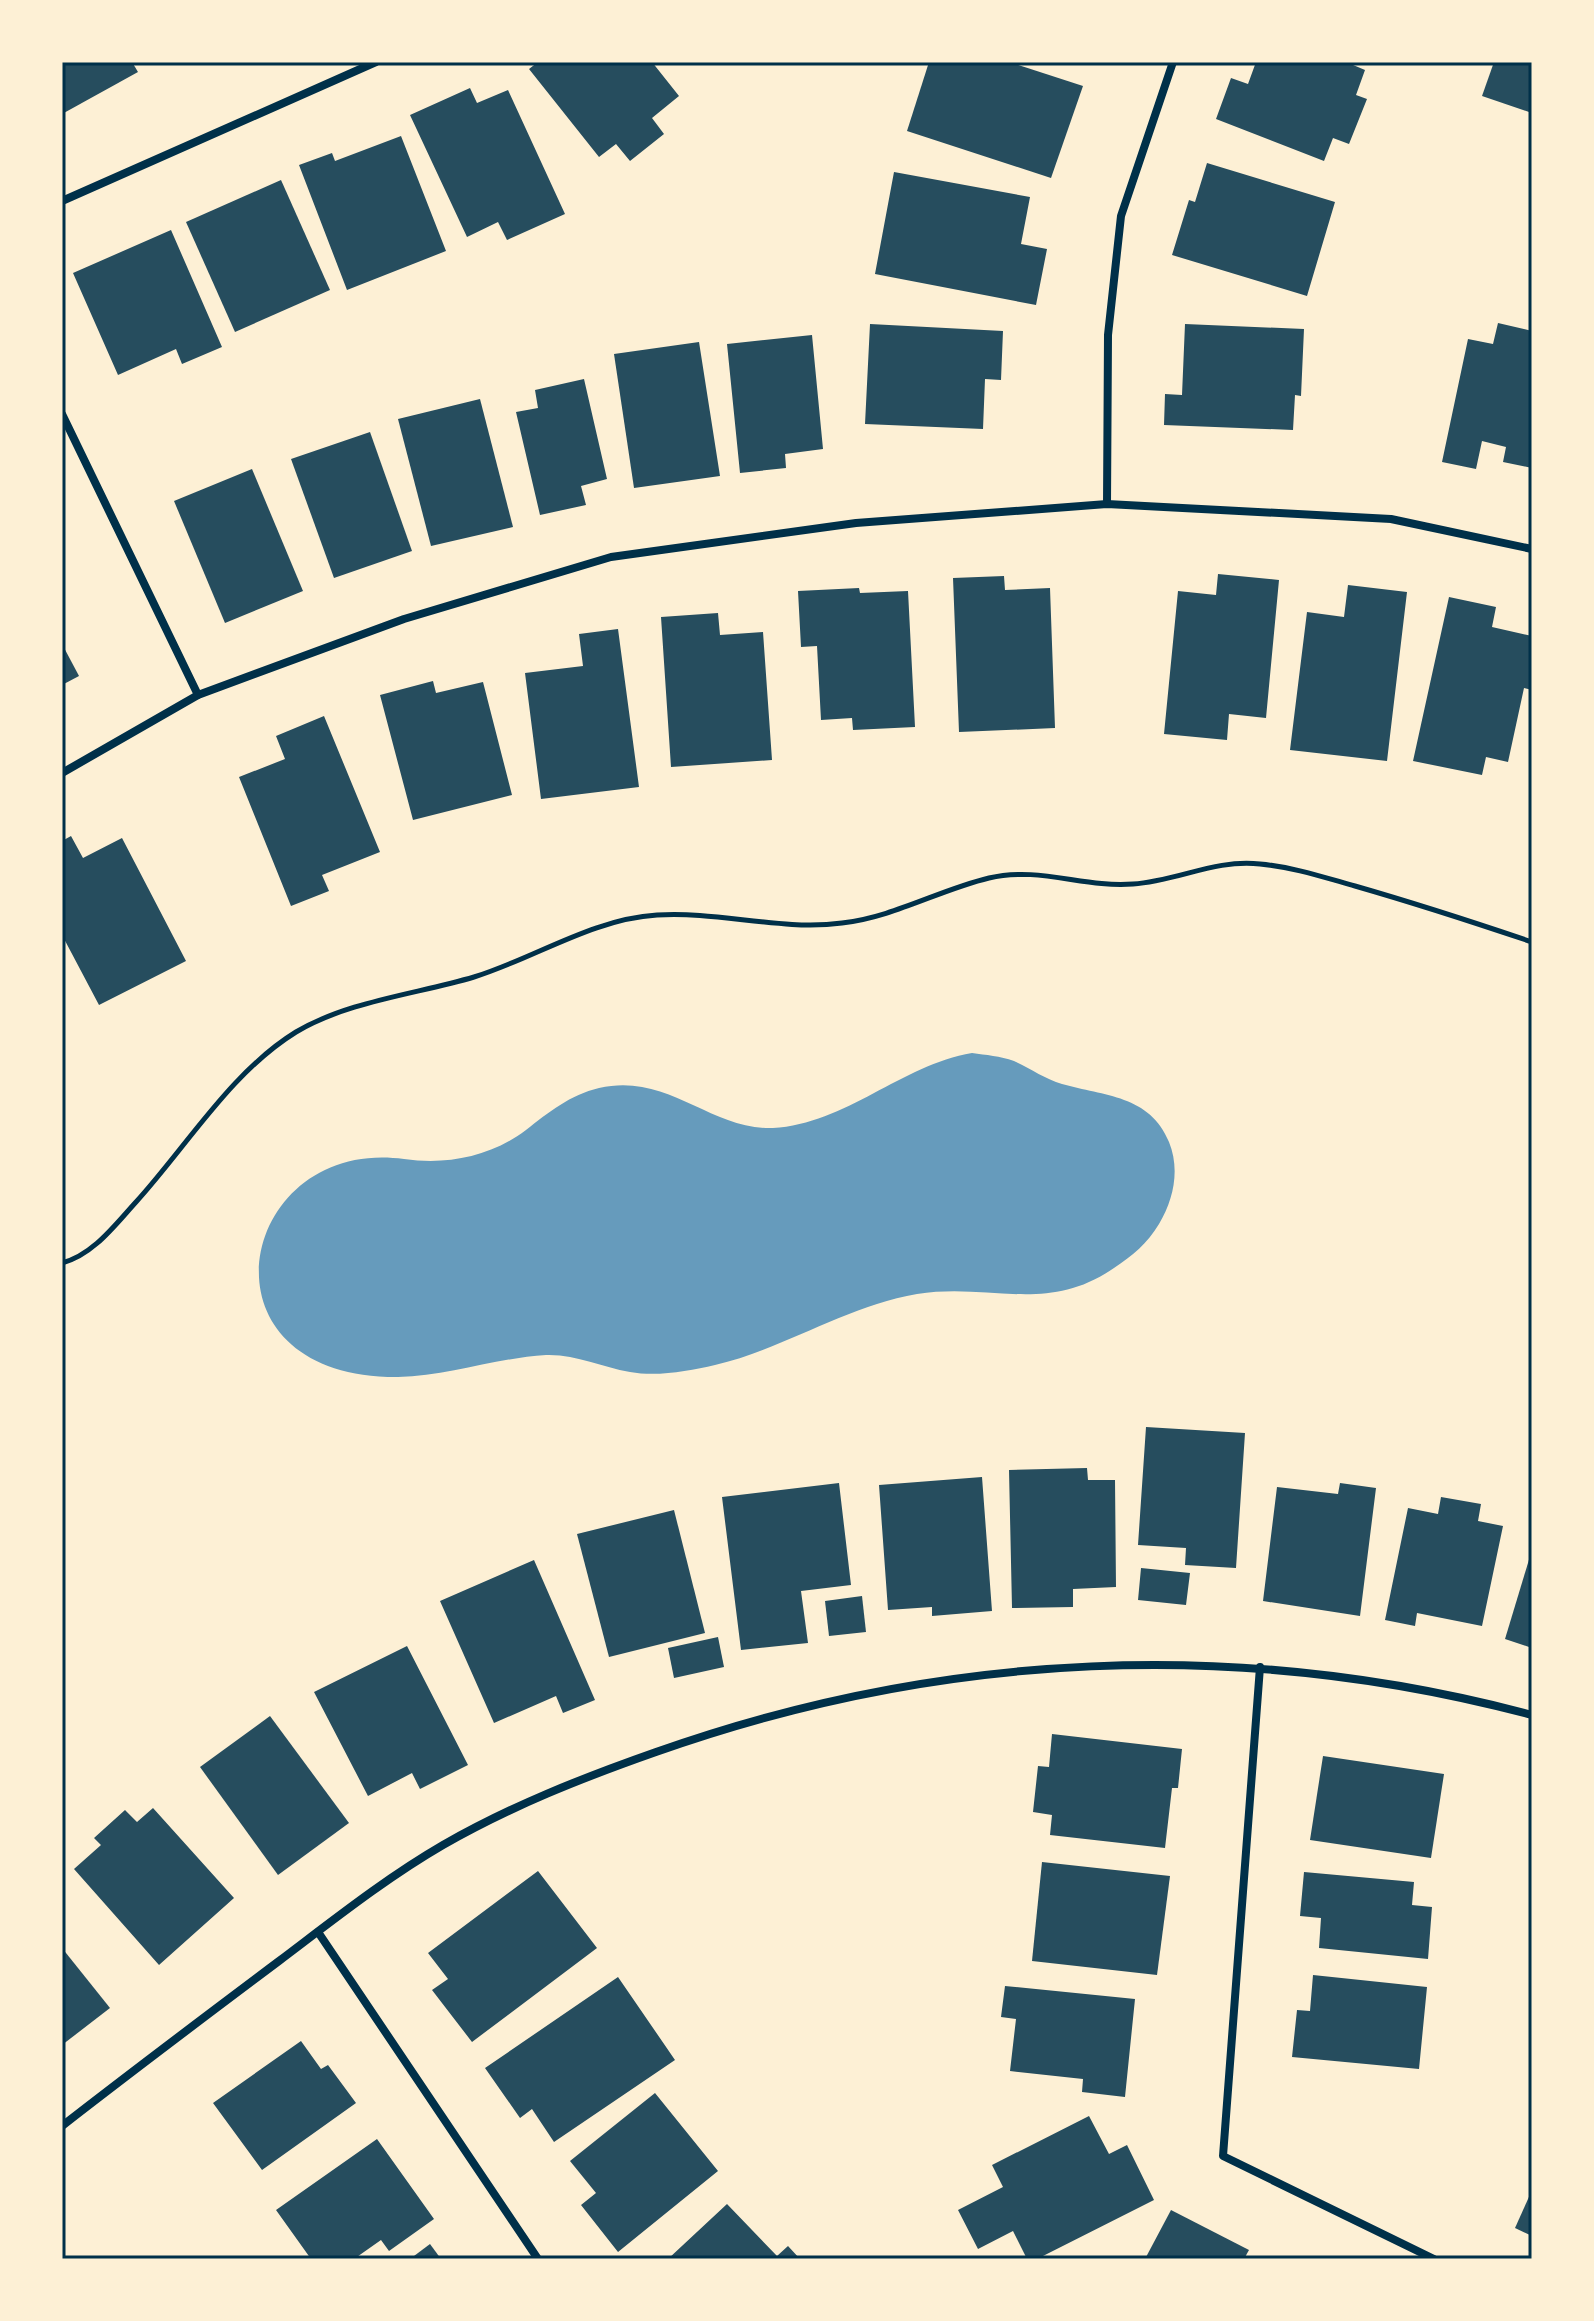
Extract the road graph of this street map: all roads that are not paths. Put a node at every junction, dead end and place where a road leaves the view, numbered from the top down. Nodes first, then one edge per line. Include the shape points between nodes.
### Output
1 (376, 62) edge
2 (1173, 62) edge
3 (62, 201) edge
4 (62, 414) edge
5 (1107, 504) junction
6 (1532, 549) edge
7 (198, 695) junction
8 (62, 773) edge
9 (1260, 1667) junction
10 (1532, 1715) edge
11 (318, 1932) junction
12 (62, 2126) edge
13 (538, 2259) edge
14 (1434, 2259) edge

1 - 3 street
2 - 5 street via 1121,216 1108,335
4 - 7 street
5 - 6 street via 1391,519
5 - 7 street via 856,523 611,557 404,619
7 - 8 street
9 - 10 street via 1372,1681
9 - 11 street via 1101,1663 1028,1669 886,1688 783,1711 533,1798 438,1847
9 - 14 street via 1223,2156
11 - 12 street
11 - 13 street

